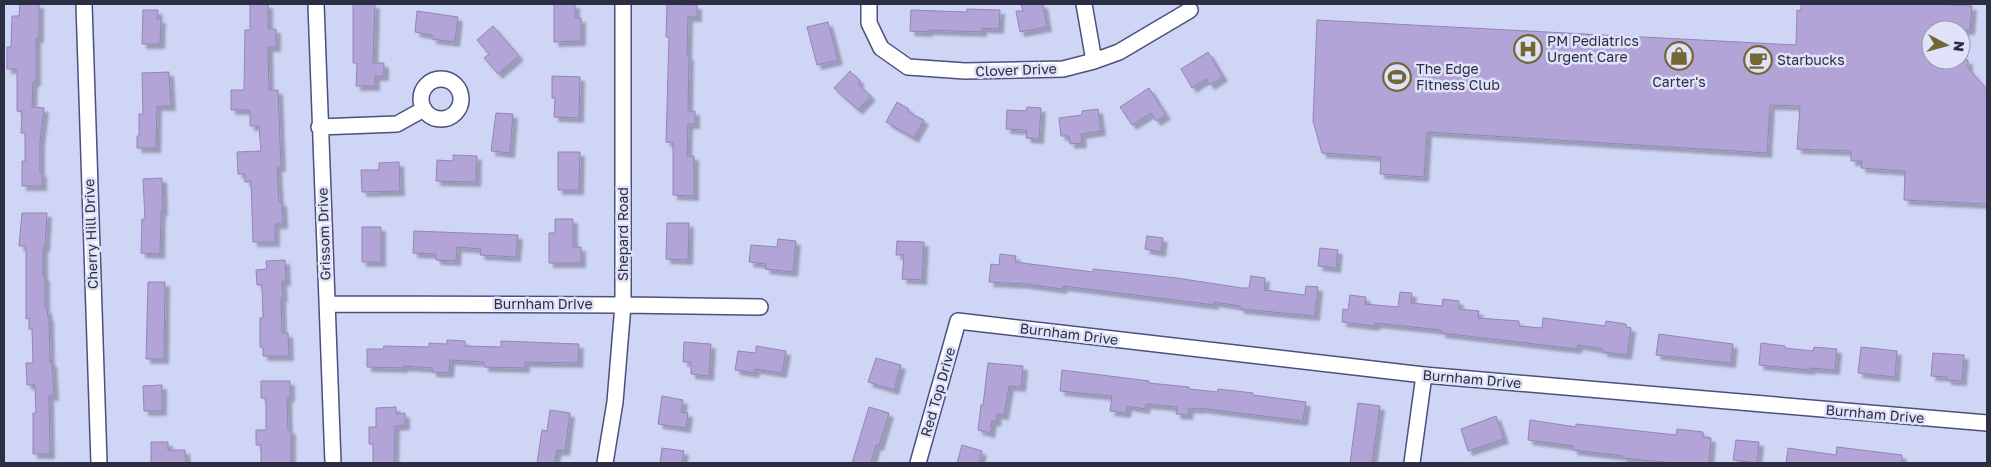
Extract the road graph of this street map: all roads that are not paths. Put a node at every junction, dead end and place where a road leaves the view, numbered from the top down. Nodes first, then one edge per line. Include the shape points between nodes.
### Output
1 (84, 4) edge
2 (316, 4) edge
3 (623, 4) edge
4 (869, 4) edge
5 (1084, 4) edge
6 (1190, 10) dead end
7 (1094, 61) junction
8 (424, 109) dead end
9 (319, 127) junction
10 (327, 304) junction
11 (623, 305) junction
12 (760, 307) dead end
13 (958, 321) joint
14 (1424, 375) junction
15 (1987, 423) edge
16 (99, 463) edge
17 (333, 463) edge
18 (605, 463) edge
19 (918, 463) edge
20 (1412, 463) edge

1 - 16 street, Cherry Hill Drive
2 - 9 street, Grissom Drive
3 - 11 street, Shepard Road
4 - 7 street, Clover Drive via 869,23 881,48 908,67 965,71 1063,69
5 - 7 street
6 - 7 street, Clover Drive via 1119,52
8 - 9 street via 397,124
9 - 10 street, Grissom Drive
10 - 11 street, Burnham Drive
10 - 17 street, Grissom Drive
11 - 12 street, Burnham Drive
11 - 18 street, Shepard Road via 615,402
13 - 14 street, Burnham Drive
13 - 19 street, Red Top Drive
14 - 15 street, Burnham Drive
14 - 20 street

